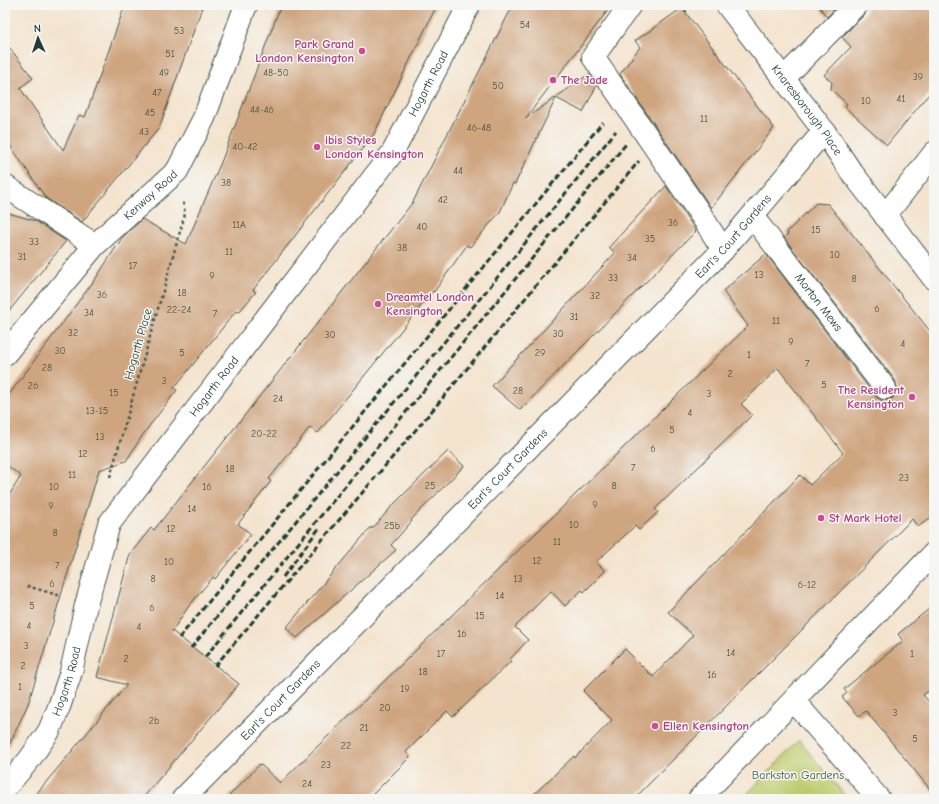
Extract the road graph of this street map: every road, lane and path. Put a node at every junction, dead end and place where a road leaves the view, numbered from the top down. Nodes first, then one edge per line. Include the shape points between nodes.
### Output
1 (246, 5) edge
2 (469, 5) edge
3 (630, 5) edge
4 (689, 5) edge
5 (728, 5) edge
6 (856, 5) edge
7 (685, 13) dead end
8 (784, 78) junction
9 (824, 131) junction
10 (934, 153) edge
11 (177, 171) junction
12 (5, 186) edge
13 (752, 216) junction
14 (885, 216) junction
15 (94, 245) junction
16 (723, 250) junction
17 (934, 279) edge
18 (5, 354) edge
19 (885, 388) dead end
20 (110, 480) dead end
21 (934, 553) edge
22 (27, 586) dead end
23 (86, 605) junction
24 (794, 701) junction
25 (5, 788) edge
26 (183, 799) edge
27 (699, 799) edge
28 (879, 799) edge

1 - 11 street, Kenway Road via 204,118
2 - 23 street, Hogarth Road via 394,152 109,524
3 - 16 street via 593,56
4 - 7 path
5 - 8 street, Knaresborough Place
6 - 8 street
8 - 9 street, Knaresborough Place
9 - 13 street, Earl's Court Gardens
9 - 14 street, Knaresborough Place
10 - 14 street
11 - 15 street, Kenway Road
11 - 20 path, Hogarth Place via 185,214
12 - 15 street
13 - 16 street, Earl's Court Gardens
13 - 19 street, Morton Mews
14 - 17 street, Knaresborough Place
15 - 18 street, Kenway Road
16 - 26 street, Earl's Court Gardens
21 - 24 street
22 - 23 path
23 - 25 street, Hogarth Road via 71,672 51,725 29,760
24 - 27 street
24 - 28 street

